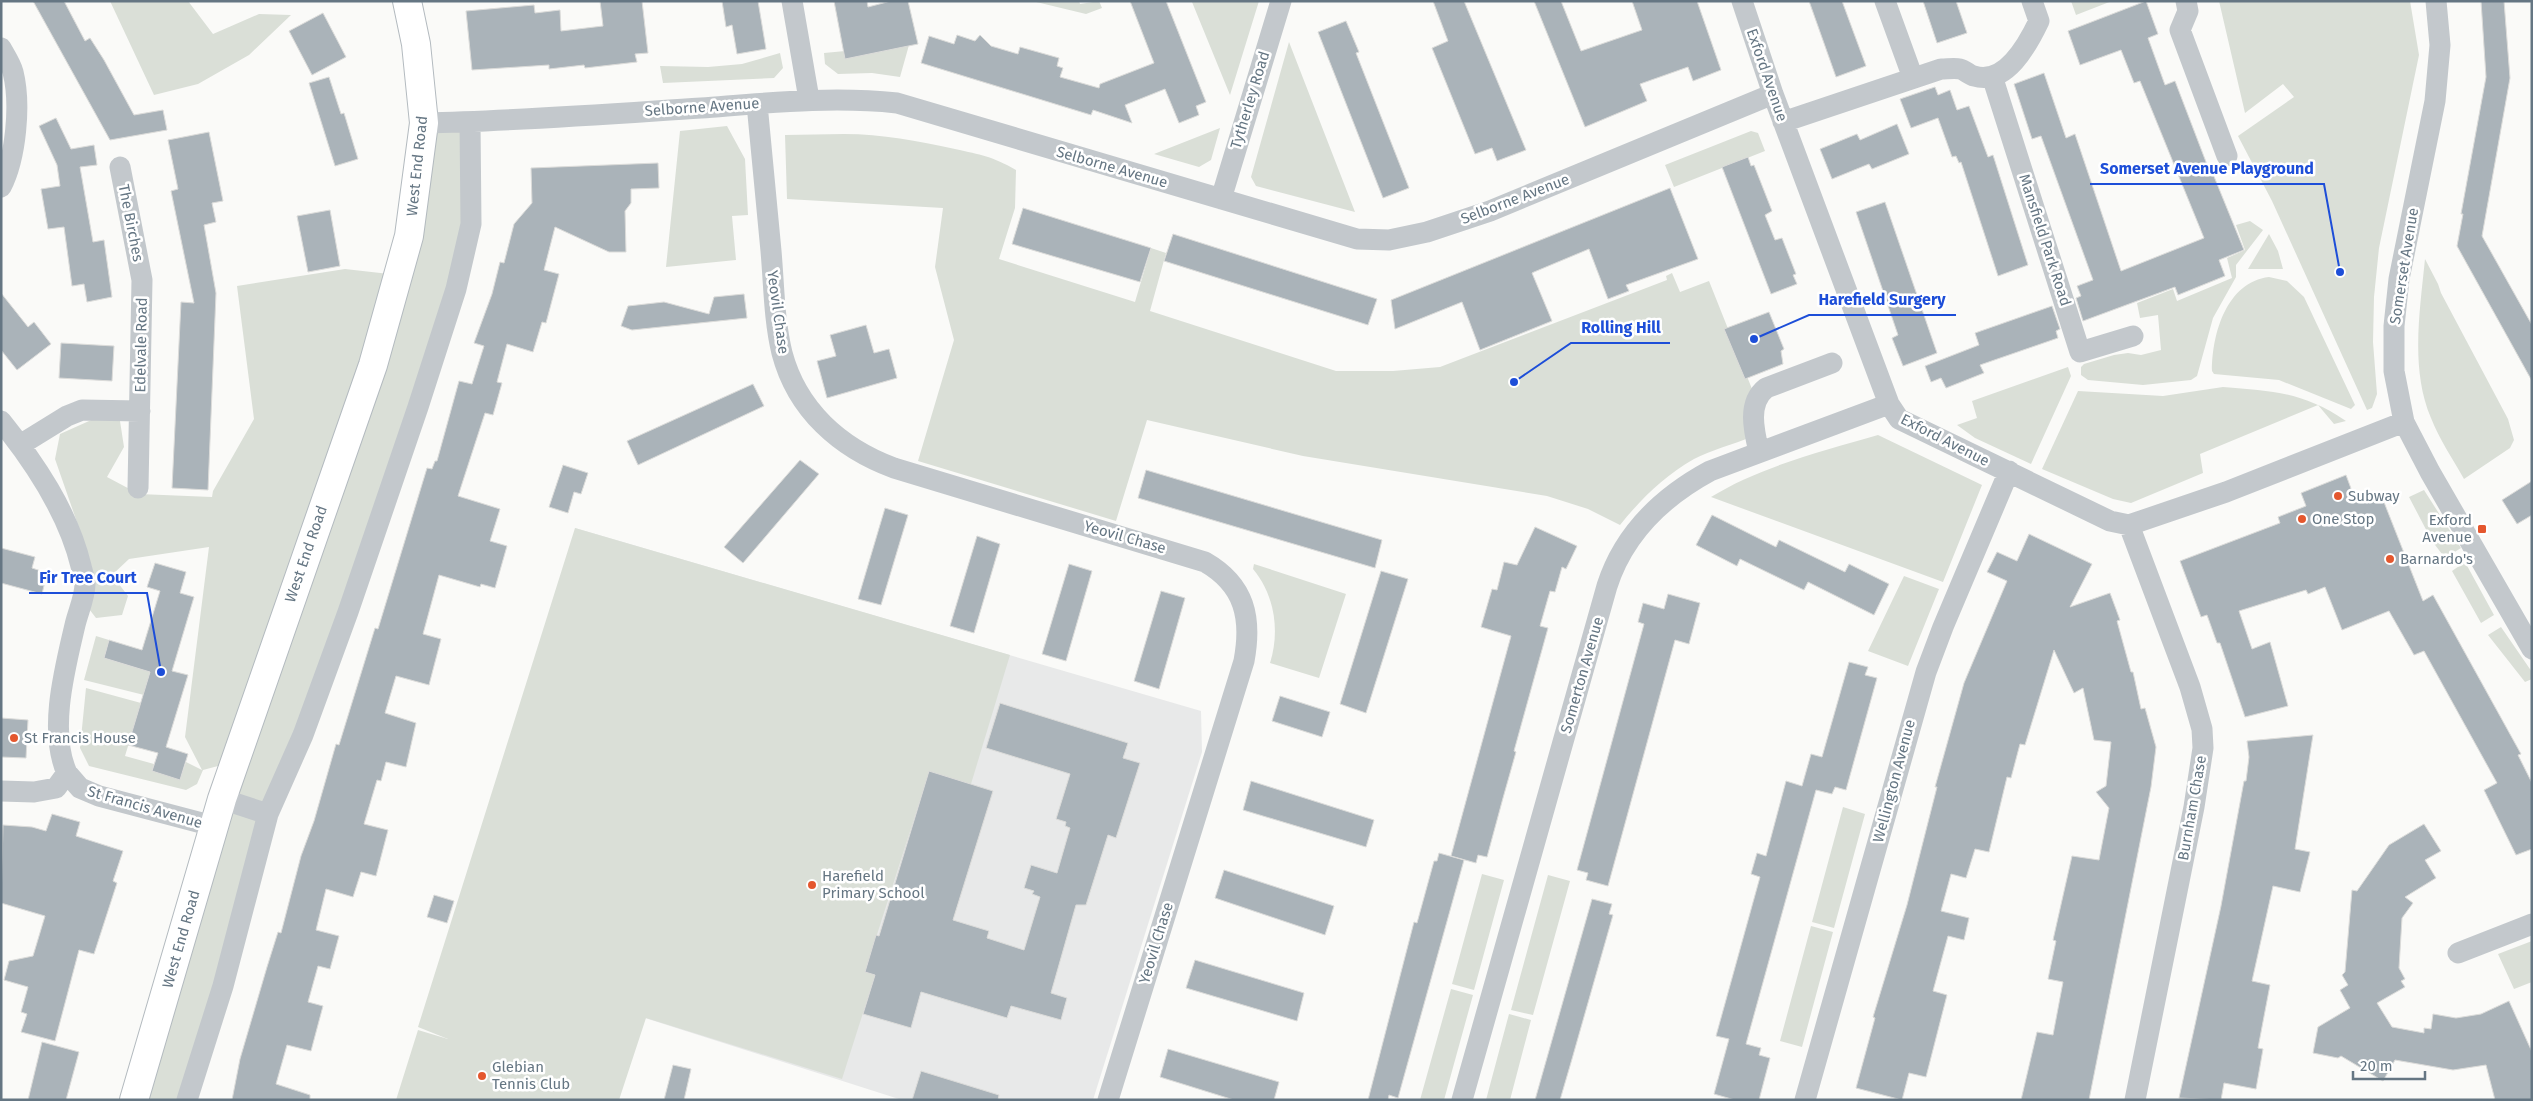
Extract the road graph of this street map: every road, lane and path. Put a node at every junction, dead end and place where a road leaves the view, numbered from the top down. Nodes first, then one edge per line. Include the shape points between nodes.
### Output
1 (407, 1) edge
2 (792, 1) edge
3 (1281, 1) edge
4 (1742, 1) edge
5 (1885, 1) edge
6 (2032, 1) edge
7 (2186, 1) edge
8 (2436, 1) edge
9 (1, 48) edge
10 (1992, 76) junction
11 (1913, 78) junction
12 (1773, 94) junction
13 (808, 99) junction
14 (757, 104) junction
15 (470, 122) junction
16 (1783, 122) junction
17 (424, 123) junction
18 (2227, 156) dead end
19 (120, 167) dead end
20 (1, 187) edge
21 (1221, 199) junction
22 (142, 280) joint
23 (2133, 336) dead end
24 (1832, 364) dead end
25 (1889, 404) junction
26 (140, 411) junction
27 (1, 421) edge
28 (2404, 422) junction
29 (20, 445) junction
30 (1759, 452) junction
31 (2008, 471) junction
32 (138, 488) dead end
33 (2129, 525) junction
34 (2532, 649) edge
35 (67, 773) junction
36 (1, 791) edge
37 (222, 799) junction
38 (268, 814) junction
39 (213, 826) junction
40 (2532, 924) edge
41 (2458, 953) dead end
42 (134, 1100) edge
43 (188, 1100) edge
44 (1108, 1100) edge
45 (1462, 1100) edge
46 (1805, 1100) edge
47 (2135, 1100) edge

1 - 17 street, West End Road via 416,44
2 - 13 street
3 - 21 street, Tytherley Road
4 - 12 street, Exford Avenue
5 - 11 street
6 - 10 street via 2039,21 2027,46 2012,65
7 - 18 street via 2188,11 2180,30
8 - 28 street, Somerset Avenue via 2440,45 2435,101 2399,279 2394,326 2394,371
9 - 20 street via 13,72 17,121 9,172
10 - 11 street via 1975,77 1960,69 1941,69
10 - 23 street, Mansfield Park Road via 2080,352
11 - 16 street
12 - 16 street, Exford Avenue
12 - 21 street, Selborne Avenue via 1490,211 1427,232 1389,240 1357,239
13 - 14 street, Selborne Avenue
13 - 21 street, Selborne Avenue via 897,103
14 - 15 street, Selborne Avenue
14 - 44 street, Yeovil Chase via 782,353 802,398 826,427 839,440 872,459 1196,558 1225,576 1240,598 1247,623 1244,662
15 - 17 street, Selborne Avenue
15 - 38 street via 471,224 456,289 348,612 303,735
16 - 25 street, Exford Avenue
17 - 37 street, West End Road via 409,236 373,365
19 - 22 street, The Birches
22 - 26 street, Edelvale Road
24 - 30 street via 1766,388 1760,394 1754,410
25 - 30 street, Somerton Avenue
25 - 31 street, Exford Avenue via 1899,419
26 - 29 street, Edelvale Road via 82,410
26 - 32 street, Edelvale Road
27 - 29 street
28 - 33 street via 2234,489
28 - 34 street, Somerset Avenue
29 - 35 street via 53,496 78,552 85,584 63,679 60,757
30 - 45 street, Somerton Avenue via 1710,471 1670,496 1639,525 1614,568
31 - 33 street, Exford Avenue via 2110,521
31 - 46 street, Wellington Avenue via 1926,672
33 - 47 street, Burnham Chase via 2190,687 2202,729 2203,748
35 - 36 street via 56,788 34,792
35 - 39 street, St Francis Avenue via 80,788 99,796
37 - 38 street
37 - 39 street, West End Road
38 - 43 street via 223,986
39 - 42 street, West End Road
40 - 41 street

